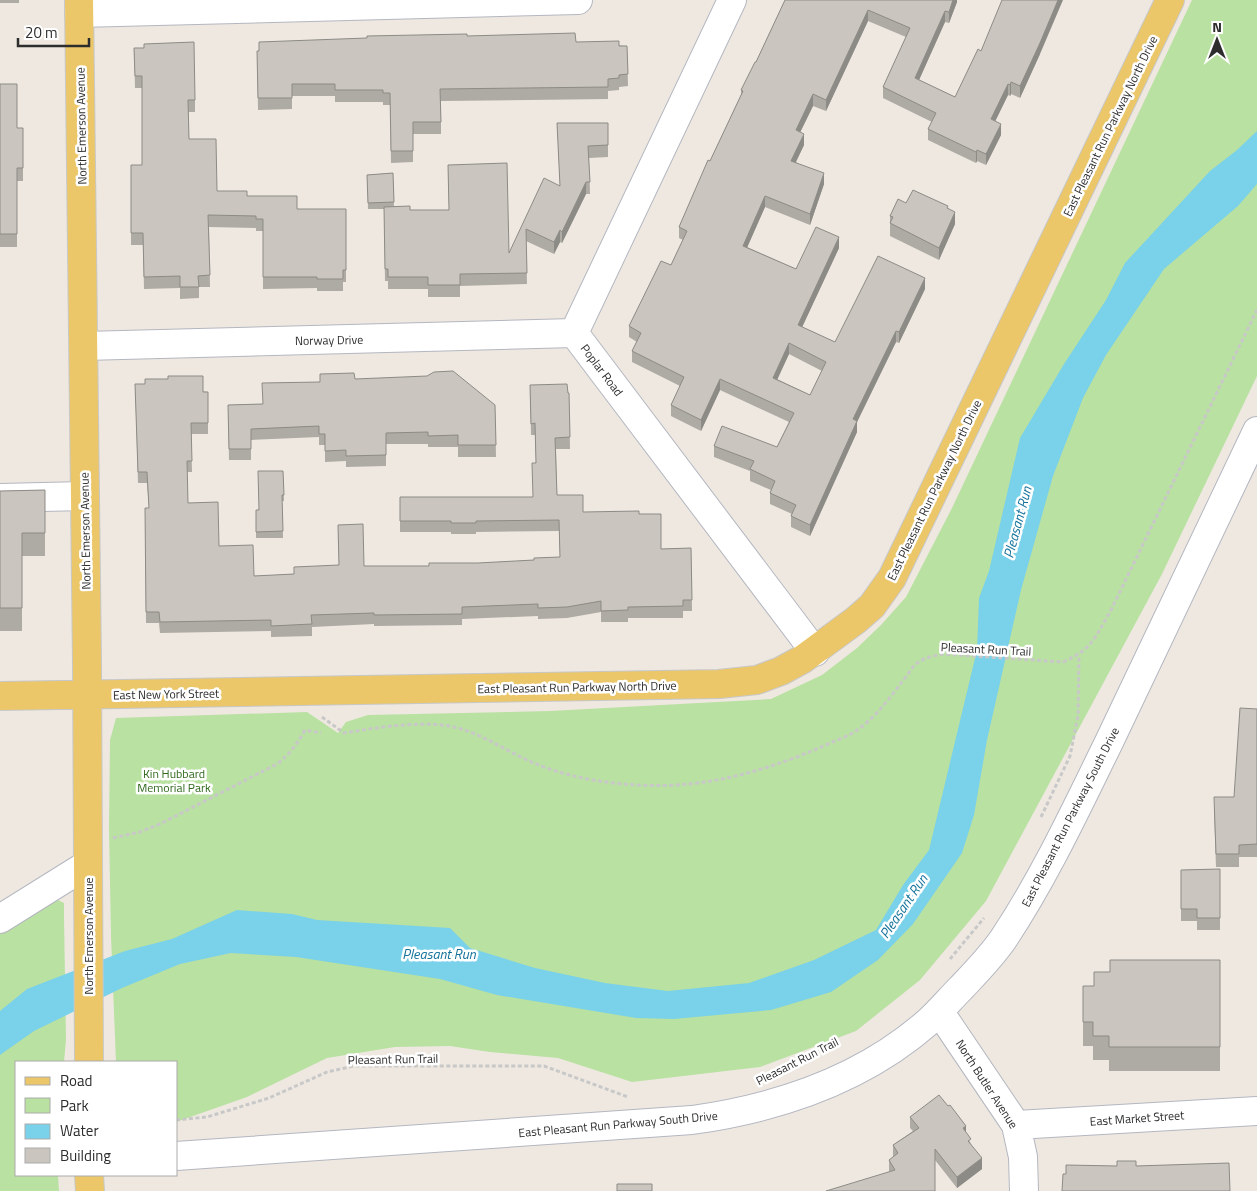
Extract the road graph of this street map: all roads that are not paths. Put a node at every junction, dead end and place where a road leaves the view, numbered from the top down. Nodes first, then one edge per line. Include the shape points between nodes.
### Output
1 (578, 0) edge
2 (732, 0) edge
3 (1170, 0) edge
4 (79, 7) edge
5 (574, 334) junction
6 (84, 346) junction
7 (1257, 431) edge
8 (85, 496) junction
9 (0, 498) edge
10 (815, 652) junction
11 (333, 690) joint
12 (0, 696) edge
13 (87, 696) junction
14 (88, 864) junction
15 (0, 919) edge
16 (939, 1011) junction
17 (89, 1061) edge
18 (1257, 1111) edge
19 (1016, 1125) junction
20 (178, 1156) edge
21 (89, 1176) edge
22 (90, 1191) edge
23 (1024, 1191) edge

1 - 4 street
2 - 5 street, Poplar Road
3 - 10 main road, East Pleasant Run Parkway North Drive via 892,578 872,606
4 - 6 main road, North Emerson Avenue
5 - 6 street, Norway Drive
5 - 10 street, Poplar Road
6 - 8 main road, North Emerson Avenue
7 - 16 street, East Pleasant Run Parkway South Drive via 1146,668 1038,885 1003,940
8 - 9 street
8 - 13 main road, North Emerson Avenue
10 - 11 main road, East Pleasant Run Parkway North Drive via 770,676 719,684
11 - 13 main road, East New York Street
12 - 13 main road, East New York Street
13 - 14 main road, North Emerson Avenue
14 - 15 street
14 - 17 main road, North Emerson Avenue
16 - 19 street, North Butler Avenue
16 - 20 street, East Pleasant Run Parkway South Drive via 880,1057 827,1085 776,1103 719,1116
18 - 19 street, East Market Street
19 - 23 street, North Butler Avenue via 1023,1157
21 - 22 main road

